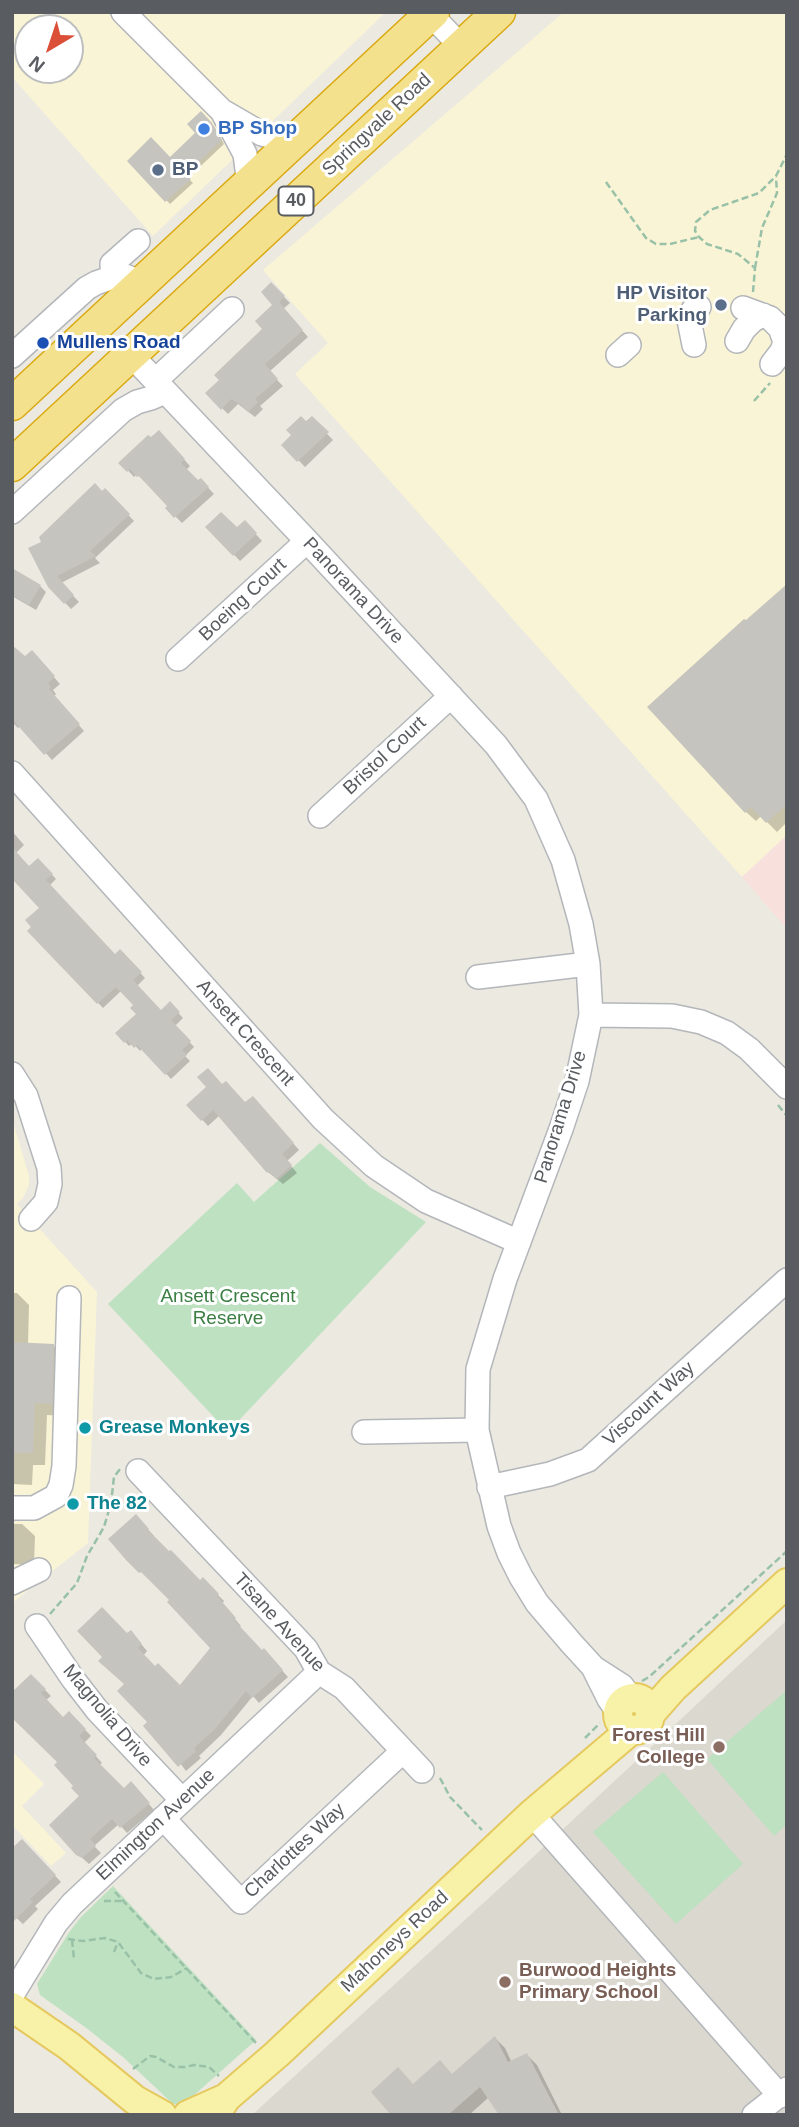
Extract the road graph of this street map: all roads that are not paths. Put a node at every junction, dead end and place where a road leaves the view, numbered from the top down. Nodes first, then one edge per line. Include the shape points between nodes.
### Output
1 (124, 12) edge
2 (499, 12) edge
3 (430, 13) edge
4 (461, 46) junction
5 (222, 111) junction
6 (295, 142) junction
7 (248, 185) junction
8 (138, 240) dead end
9 (127, 280) junction
10 (699, 307) dead end
11 (232, 309) dead end
12 (737, 341) dead end
13 (695, 345) dead end
14 (12, 355) edge
15 (131, 355) junction
16 (771, 373) road end
17 (102, 382) junction
18 (160, 386) junction
19 (12, 404) edge
20 (106, 425) junction
21 (12, 465) edge
22 (12, 512) edge
23 (307, 541) junction
24 (178, 659) dead end
25 (451, 696) junction
26 (12, 773) edge
27 (320, 816) dead end
28 (588, 964) junction
29 (478, 977) dead end
30 (591, 1015) junction
31 (12, 1074) edge
32 (782, 1096) edge
33 (31, 1219) dead end
34 (519, 1242) junction
35 (787, 1280) edge
36 (69, 1298) dead end
37 (477, 1430) junction
38 (364, 1432) dead end
39 (138, 1471) road end
40 (489, 1486) junction
41 (12, 1508) edge
42 (39, 1570) dead end
43 (12, 1583) edge
44 (787, 1583) edge
45 (37, 1626) road end
46 (320, 1672) junction
47 (631, 1706) junction
48 (403, 1751) junction
49 (422, 1771) dead end
50 (182, 1800) junction
51 (533, 1814) junction
52 (163, 1818) junction
53 (12, 1995) edge
54 (12, 2007) edge
55 (783, 2093) edge
56 (220, 2097) edge
57 (139, 2108) edge
58 (162, 2115) edge
59 (188, 2115) edge
60 (754, 2115) edge

1 - 5 street
2 - 4 highway, Springvale Road / 40
3 - 4 street
3 - 6 highway, 40
4 - 15 highway, Springvale Road / 40
5 - 6 street via 262,134
5 - 7 street via 245,154
6 - 7 highway, 40
7 - 9 highway, 40
8 - 9 street via 112,264
9 - 14 street via 87,288
9 - 19 highway, 40
10 - 13 street via 689,320
11 - 18 street
12 - 16 street via 753,320 751,311 780,328 785,342
15 - 17 highway, Springvale Road / 40
15 - 18 street, Panorama Drive
17 - 20 street
17 - 21 highway, Springvale Road / 40
18 - 20 street
18 - 23 street, Panorama Drive
20 - 22 street
23 - 24 street, Boeing Court
23 - 25 street, Panorama Drive
25 - 27 street, Bristol Court
25 - 28 street, Panorama Drive via 496,745 536,799 563,860
26 - 34 street, Ansett Crescent via 323,1119 374,1166 426,1201
28 - 29 street
28 - 30 street, Panorama Drive
30 - 32 street via 673,1016 727,1033 749,1049
30 - 34 street, Panorama Drive via 573,1093
31 - 33 street via 26,1096 49,1168 46,1202
34 - 37 street, Panorama Drive via 478,1369
35 - 40 street, Viscount Way via 588,1460 550,1474
36 - 41 street via 61,1485 56,1496 34,1508
37 - 38 street
37 - 40 street, Panorama Drive
39 - 46 street, Tisane Avenue via 293,1634
40 - 47 street, Panorama Drive via 509,1553 537,1602 594,1668 609,1699
42 - 43 street
44 - 47 main road, Mahoneys Road via 710,1652 649,1688
45 - 50 street, Magnolia Drive via 97,1710
46 - 48 street, Tisane Avenue via 344,1688
46 - 50 street, Elmington Avenue
47 - 51 main road, Mahoneys Road
48 - 49 street, Tisane Avenue
48 - 52 street, Charlottes Way via 241,1902
50 - 52 street, Elmington Avenue
51 - 55 street
51 - 56 main road, Mahoneys Road via 276,2054
52 - 53 street, Elmington Avenue via 56,1923
54 - 57 main road via 69,2046
55 - 60 street
56 - 59 main road, Mahoneys Road
57 - 58 main road

